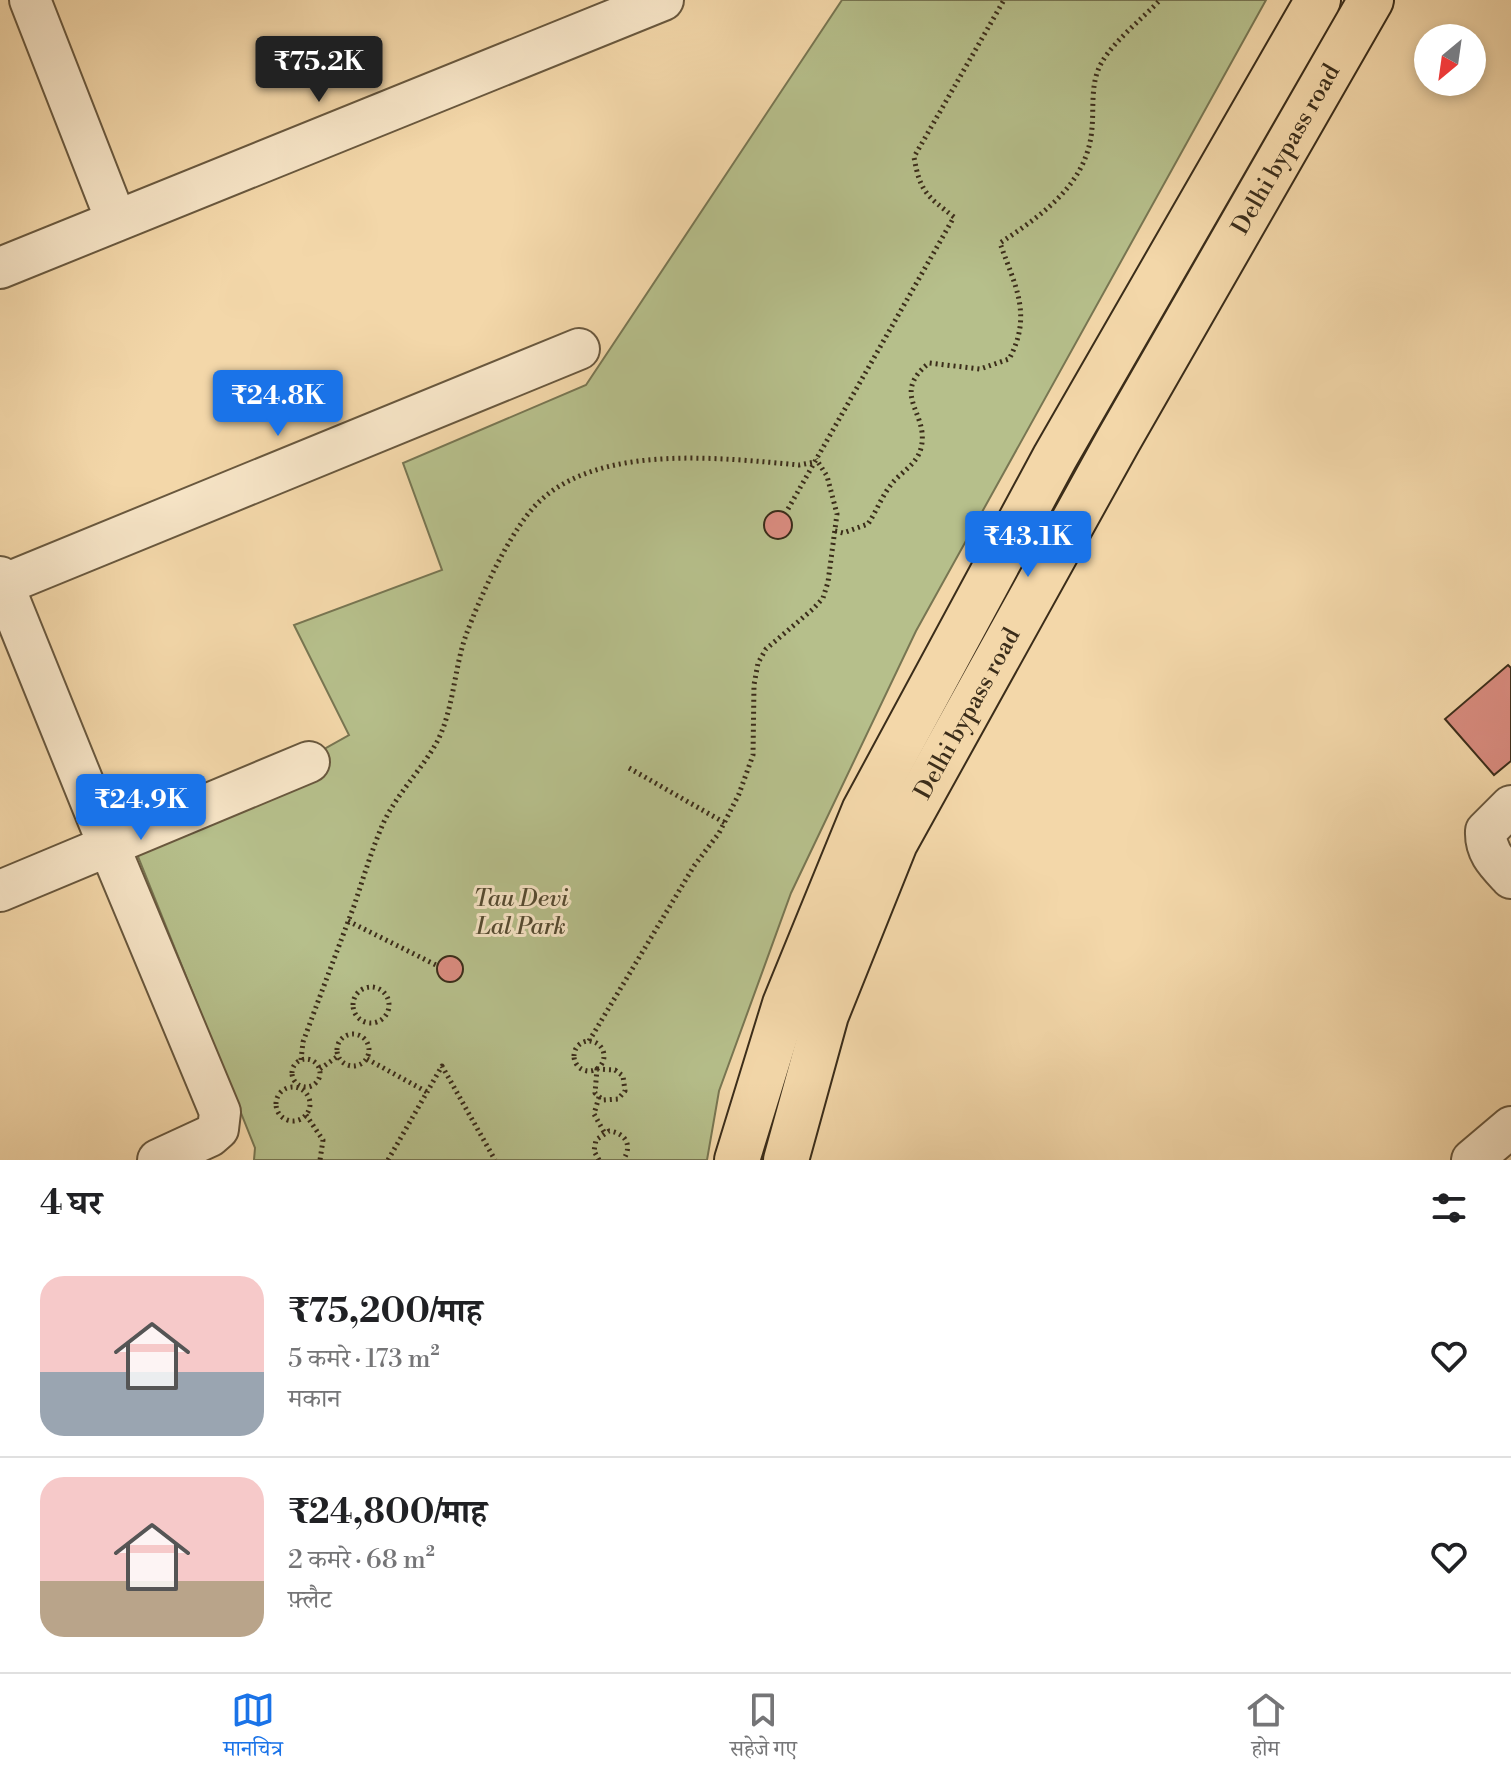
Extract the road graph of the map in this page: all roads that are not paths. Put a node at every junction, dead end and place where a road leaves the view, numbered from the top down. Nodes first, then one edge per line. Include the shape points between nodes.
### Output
1 (30, 0) edge
2 (663, 0) edge
3 (1318, 0) edge
4 (1371, 0) edge
5 (116, 220) junction
6 (0, 268) edge
7 (579, 349) dead end
8 (1, 583) edge
9 (309, 762) dead end
10 (1511, 806) edge
11 (108, 844) junction
12 (1511, 878) edge
13 (0, 891) edge
14 (1511, 1127) edge
15 (158, 1160) edge
16 (737, 1160) edge
17 (786, 1160) edge
18 (1472, 1160) edge

1 - 5 street
2 - 5 street
3 - 16 main road, Delhi bypass road via 1055,457 864,811 785,1004
4 - 17 main road, Delhi bypass road via 895,843 826,1015
5 - 6 street
7 - 8 street
8 - 11 street
9 - 11 street
10 - 12 street via 1486,831 1486,841 1489,853
11 - 13 street
11 - 15 street via 220,1112 221,1122 210,1136
14 - 18 street

